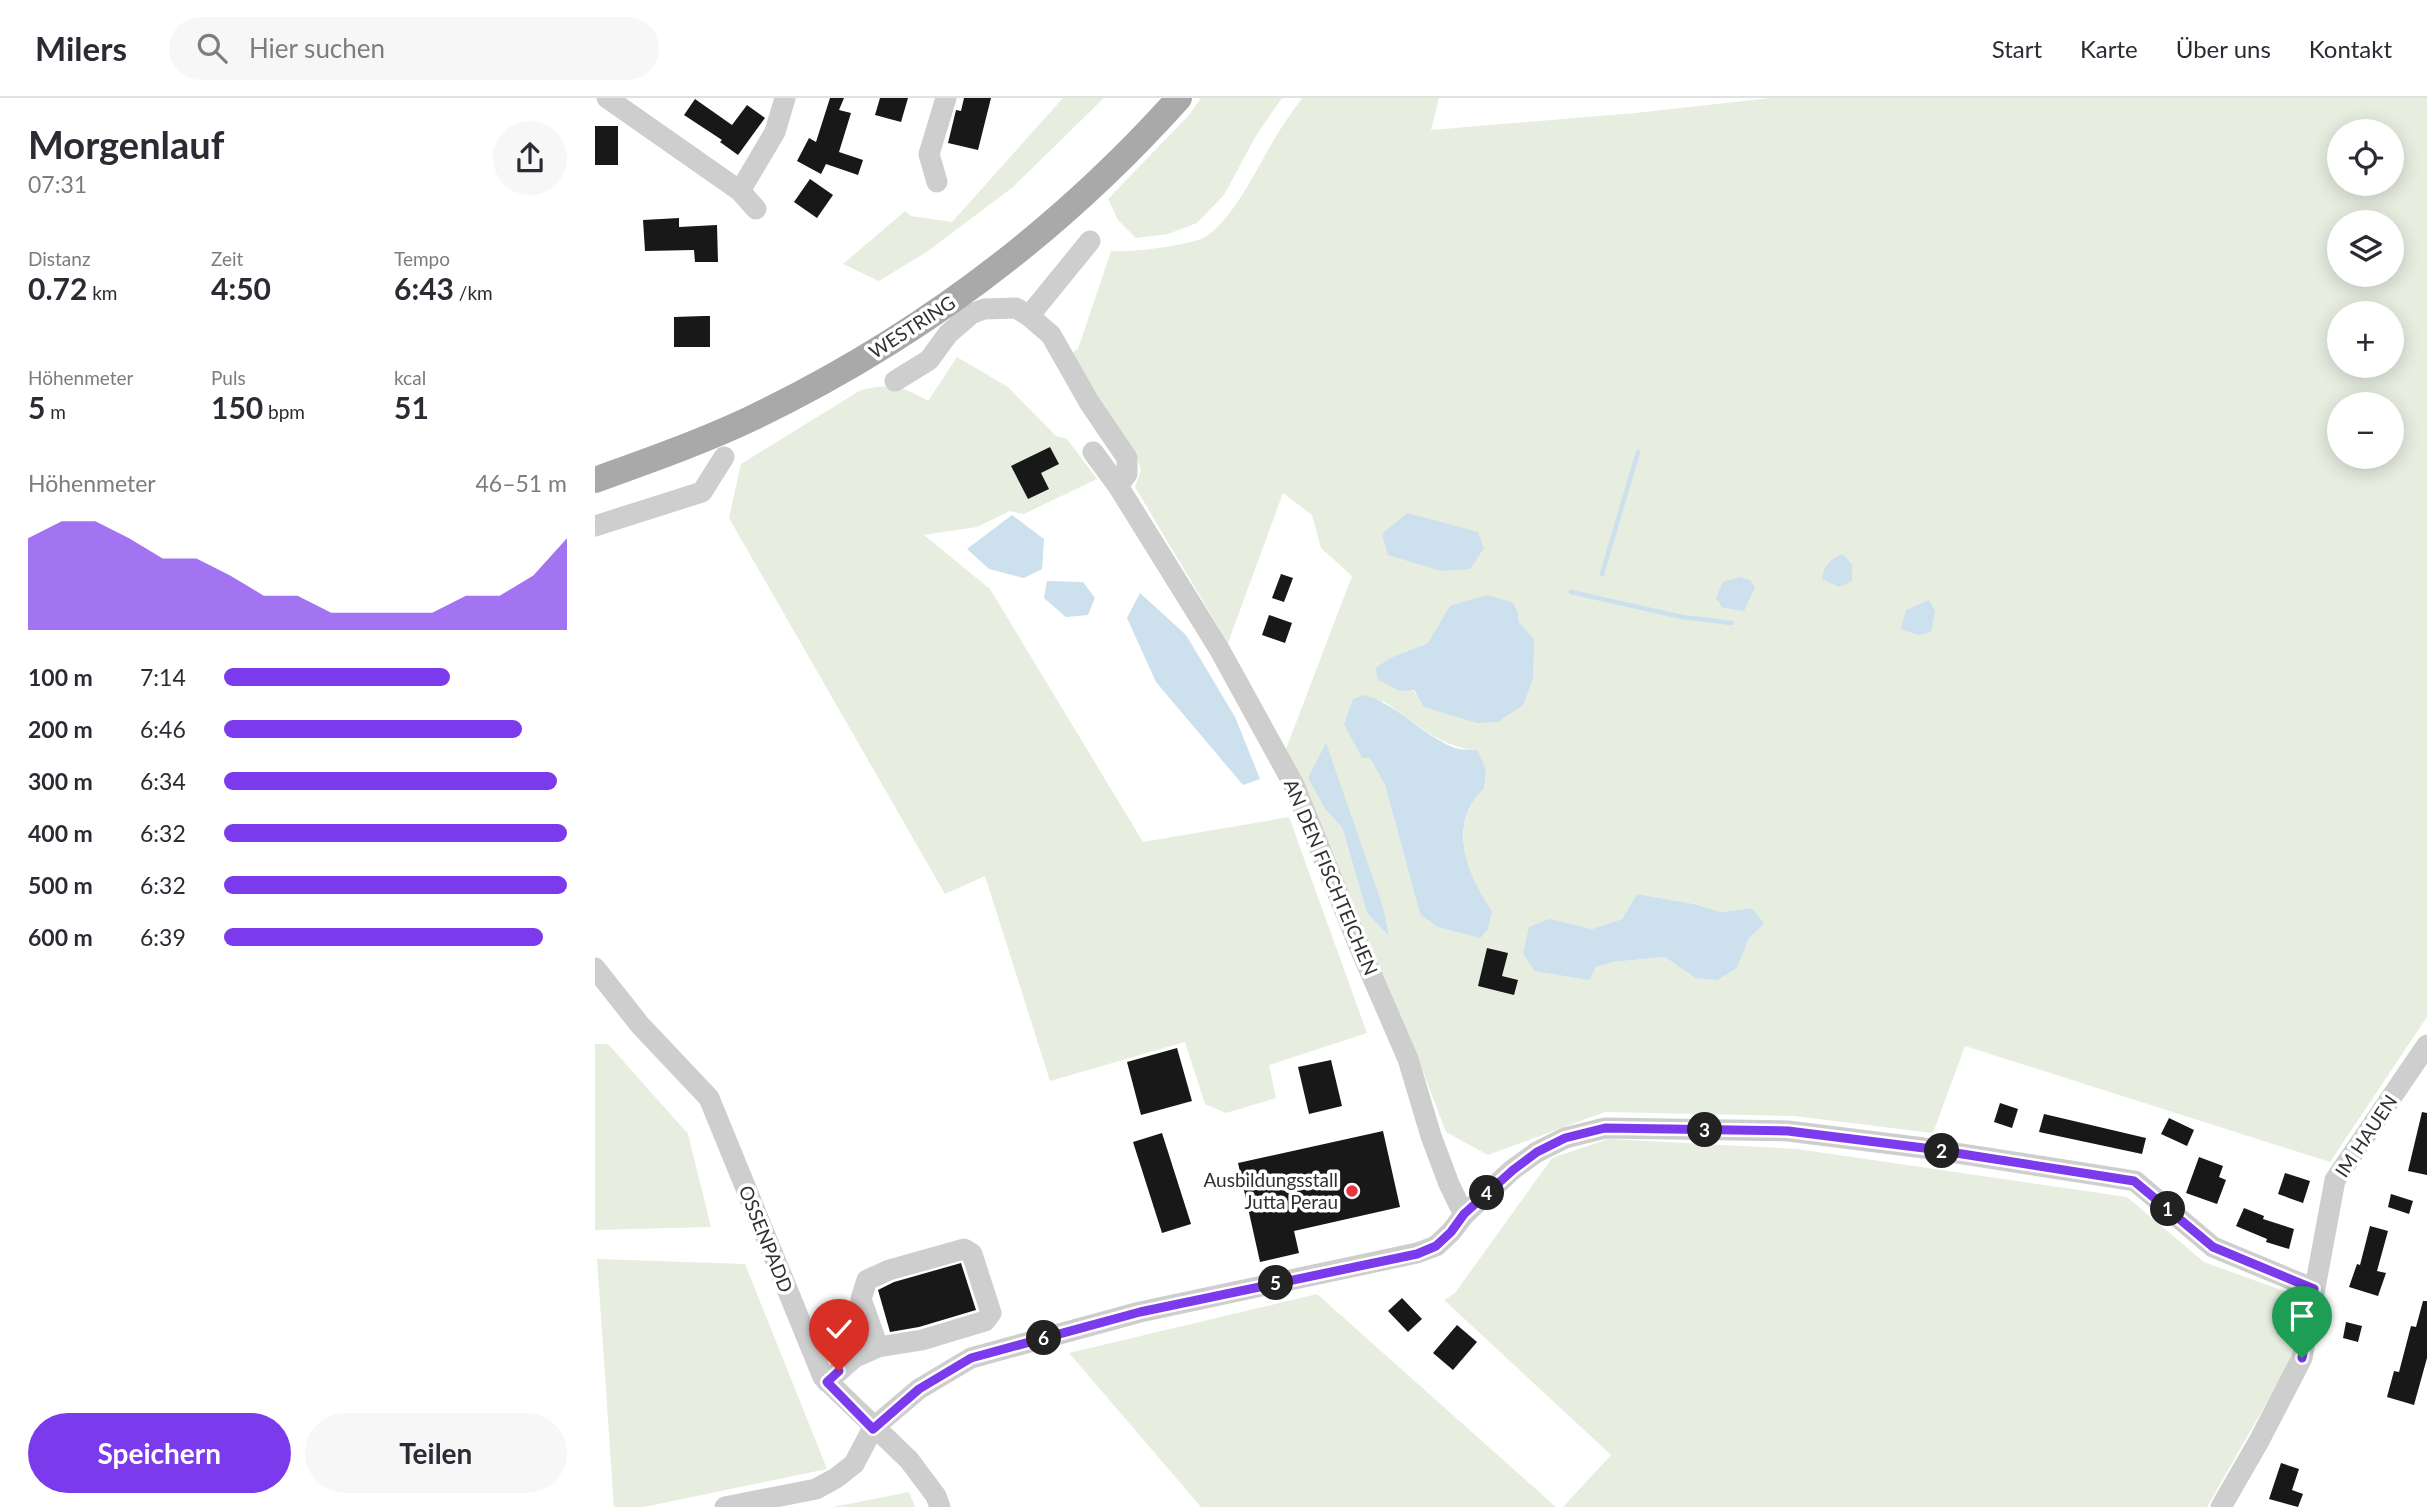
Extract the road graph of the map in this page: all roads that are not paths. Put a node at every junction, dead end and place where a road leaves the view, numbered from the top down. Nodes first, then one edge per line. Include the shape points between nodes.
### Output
1 (607, 98) edge
2 (785, 98) edge
3 (946, 98) edge
4 (1179, 98) edge
5 (937, 182) dead end
6 (740, 191) junction
7 (756, 209) dead end
8 (1090, 242) dead end
9 (1030, 316) junction
10 (895, 381) dead end
11 (1093, 452) dead end
12 (725, 457) dead end
13 (595, 480) edge
14 (1118, 486) junction
15 (595, 526) edge
16 (595, 968) edge
17 (2427, 1045) edge
18 (1464, 1214) junction
19 (2314, 1289) junction
20 (879, 1347) junction
21 (827, 1382) junction
22 (873, 1429) junction
23 (725, 1507) edge
24 (940, 1507) edge
25 (2221, 1507) edge

1 - 6 street
2 - 6 street via 775,132
3 - 5 street via 929,154
4 - 13 main road, WESTRING via 1078,201 921,323 747,420
6 - 7 street
8 - 9 street
9 - 10 street via 1016,308 1000,307 971,314 929,360
9 - 14 street via 1051,335 1126,458 1127,474
11 - 14 street, AN DEN FISCHTEICHEN
12 - 15 street via 702,492
14 - 18 street, AN DEN FISCHTEICHEN via 1218,648 1294,785 1408,1059 1431,1136
16 - 21 street, OSSENPADD via 709,1098
17 - 19 street, IM HAUEN via 2335,1180
18 - 19 street via 1513,1170 1565,1138 1605,1128 1788,1131 2134,1181 2213,1247
18 - 22 street via 1436,1246 1417,1254 1140,1312 971,1358 919,1389
19 - 25 street, IM HAUEN via 2302,1358
20 - 20 street via 985,1321 991,1313 972,1254 964,1249 867,1280 862,1298
20 - 21 street via 855,1357
21 - 22 street, OSSENPADD
22 - 23 street via 854,1464 816,1489
22 - 24 street, OSSENPADD via 908,1460

